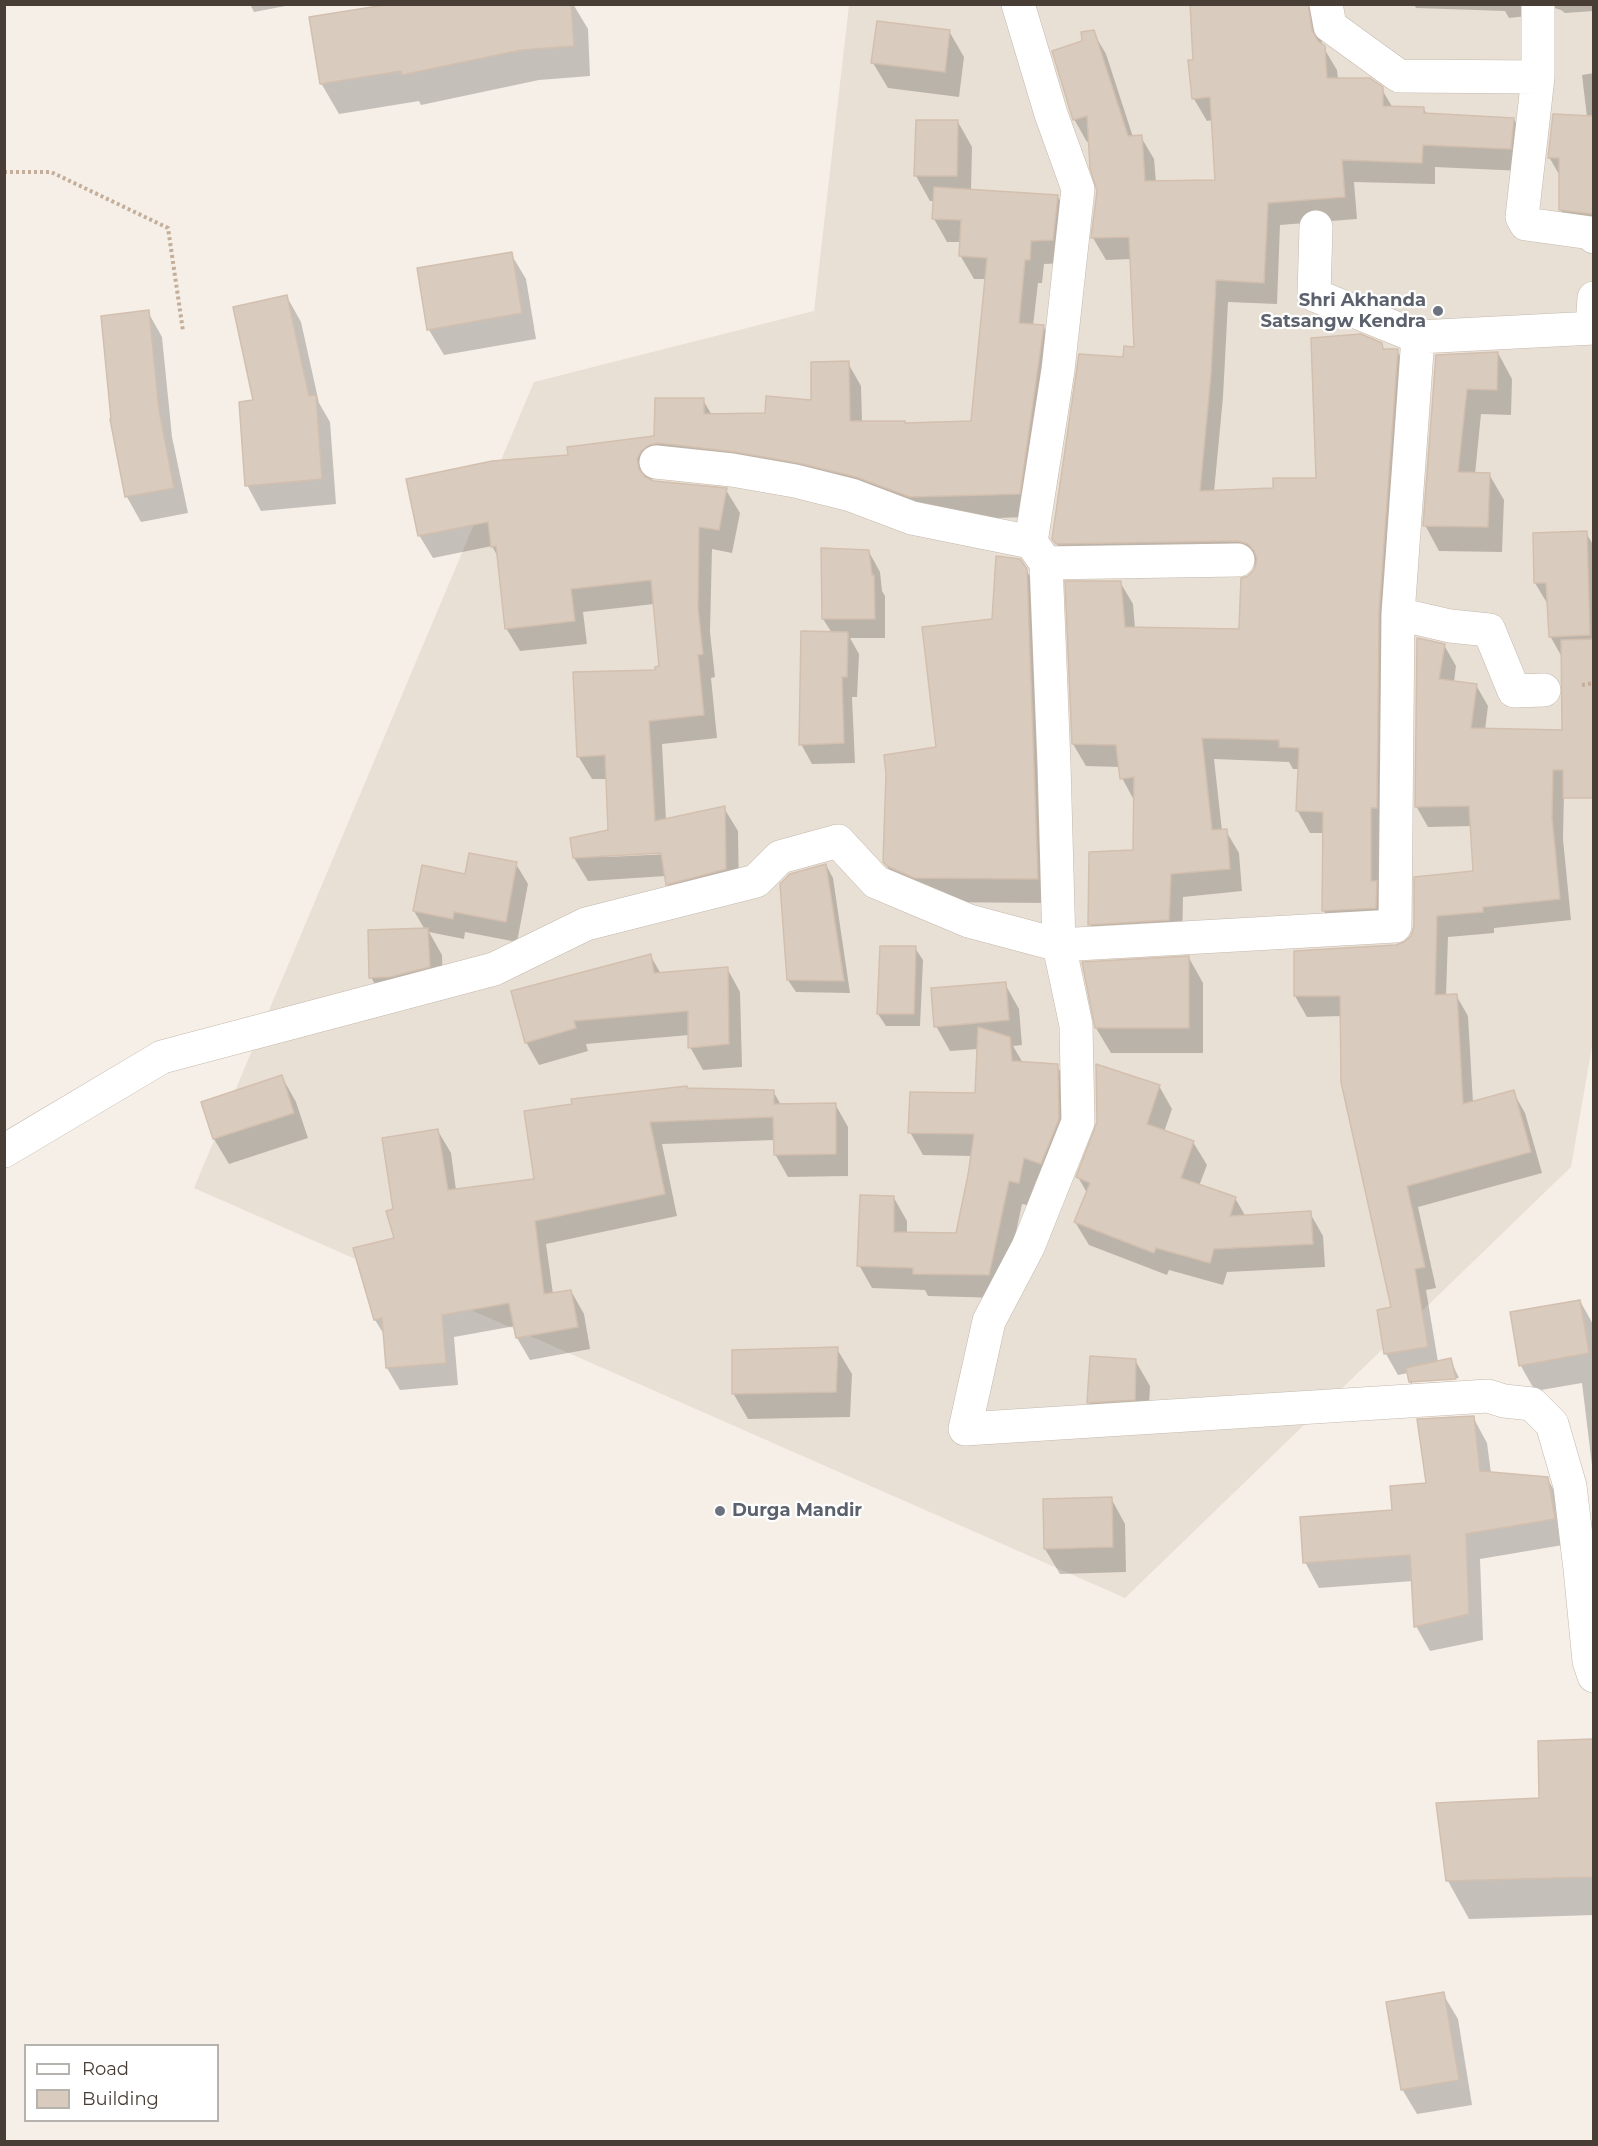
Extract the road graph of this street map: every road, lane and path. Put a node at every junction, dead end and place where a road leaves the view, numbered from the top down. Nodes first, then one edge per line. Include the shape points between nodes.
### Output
1 (1018, 4) edge
2 (1326, 4) edge
3 (1538, 4) edge
4 (1538, 77) junction
5 (4, 172) edge
6 (1316, 227) dead end
7 (1593, 237) edge
8 (1593, 318) edge
9 (183, 331) dead end
10 (1418, 337) junction
11 (656, 462) dead end
12 (1039, 552) junction
13 (1238, 560) dead end
14 (1398, 614) junction
15 (1544, 690) dead end
16 (1059, 945) junction
17 (4, 1150) edge
18 (1593, 1676) edge

1 - 12 street via 1078,189
2 - 4 street via 1330,26 1399,76
3 - 4 street
4 - 7 street via 1522,217 1526,224 1590,233
5 - 9 path via 51,172 168,228
6 - 10 street via 1314,296
8 - 10 street
10 - 14 street
11 - 12 street via 795,481
12 - 13 street
12 - 16 street via 1054,764
14 - 15 street via 1489,630 1514,691
14 - 16 street via 1395,926
16 - 17 street via 969,921 876,882 838,841 780,857 756,881 586,924 494,969 162,1057
16 - 18 street via 1076,1025 1078,1122 1028,1247 989,1321 965,1429 1488,1396 1532,1404 1552,1424 1570,1486

